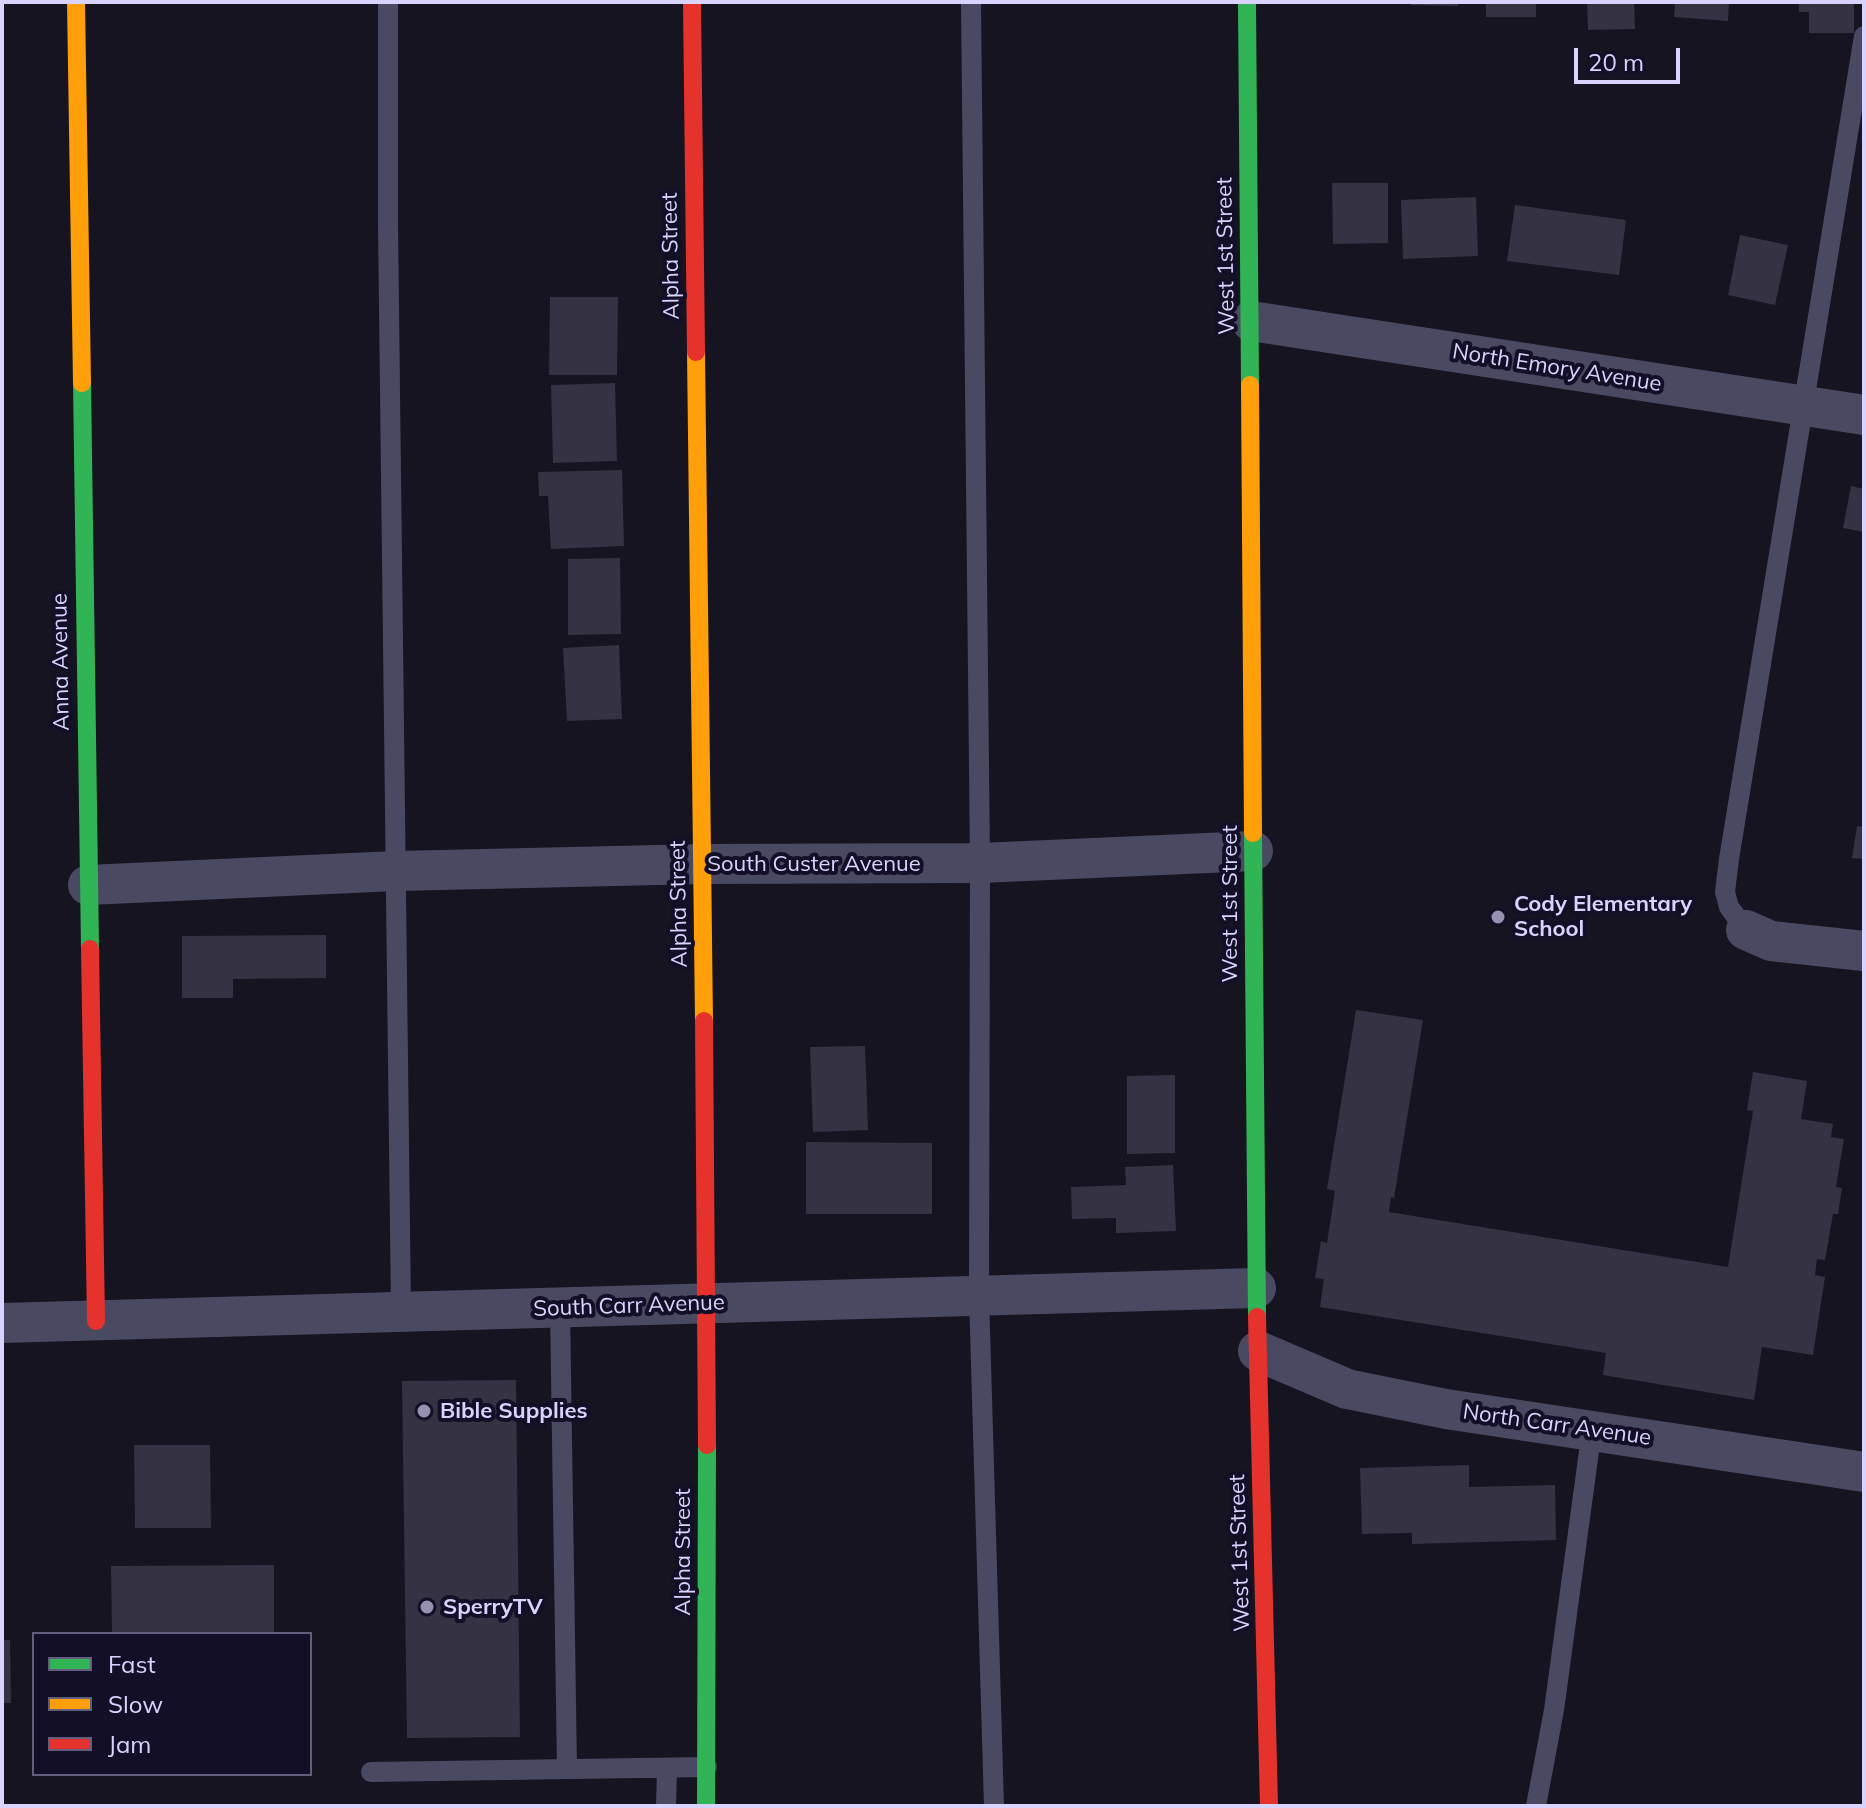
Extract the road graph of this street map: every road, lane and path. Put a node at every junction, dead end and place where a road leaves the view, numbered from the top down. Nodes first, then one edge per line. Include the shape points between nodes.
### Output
1 (76, 2) edge
2 (388, 2) edge
3 (692, 2) edge
4 (971, 2) edge
5 (1247, 2) edge
6 (1864, 36) edge
7 (1251, 321) junction
8 (1803, 405) junction
9 (1864, 415) edge
10 (1253, 851) junction
11 (980, 863) junction
12 (702, 864) junction
13 (396, 871) junction
14 (88, 885) junction
15 (1746, 930) joint
16 (1864, 951) edge
17 (1256, 1288) junction
18 (979, 1296) junction
19 (707, 1304) junction
20 (560, 1308) junction
21 (401, 1312) junction
22 (96, 1321) junction
23 (2, 1323) edge
24 (1258, 1351) junction
25 (1592, 1429) junction
26 (1864, 1472) edge
27 (707, 1767) junction
28 (667, 1768) junction
29 (567, 1769) junction
30 (371, 1772) dead end
31 (666, 1806) edge
32 (706, 1806) edge
33 (994, 1806) edge
34 (1269, 1806) edge
35 (1536, 1806) edge

1 - 14 street, Anna Avenue
2 - 13 lane
3 - 12 street, Alpha Street
4 - 11 lane
5 - 7 street, West 1st Street
6 - 8 lane
7 - 8 street, North Emory Avenue
7 - 10 street, West 1st Street
8 - 9 street, North Emory Avenue
8 - 15 lane via 1725,892
10 - 11 street, South Custer Avenue
10 - 17 street, West 1st Street
11 - 12 street, South Custer Avenue
11 - 18 lane
12 - 13 street, South Custer Avenue
12 - 19 street, Alpha Street
13 - 14 street, South Custer Avenue
13 - 21 lane
14 - 22 street, Anna Avenue
15 - 16 street via 1771,941
17 - 18 street, South Carr Avenue
17 - 24 street, West 1st Street
18 - 19 street, South Carr Avenue
18 - 33 lane
19 - 20 street, South Carr Avenue
19 - 27 street, Alpha Street
20 - 21 street, South Carr Avenue
20 - 29 lane
21 - 22 street, South Carr Avenue
22 - 23 street, South Carr Avenue
24 - 25 street, North Carr Avenue via 1347,1389
24 - 34 street, West 1st Street
25 - 26 street, North Carr Avenue
25 - 35 lane
27 - 28 lane
27 - 32 street, Alpha Street
28 - 29 lane
28 - 31 lane
29 - 30 lane

